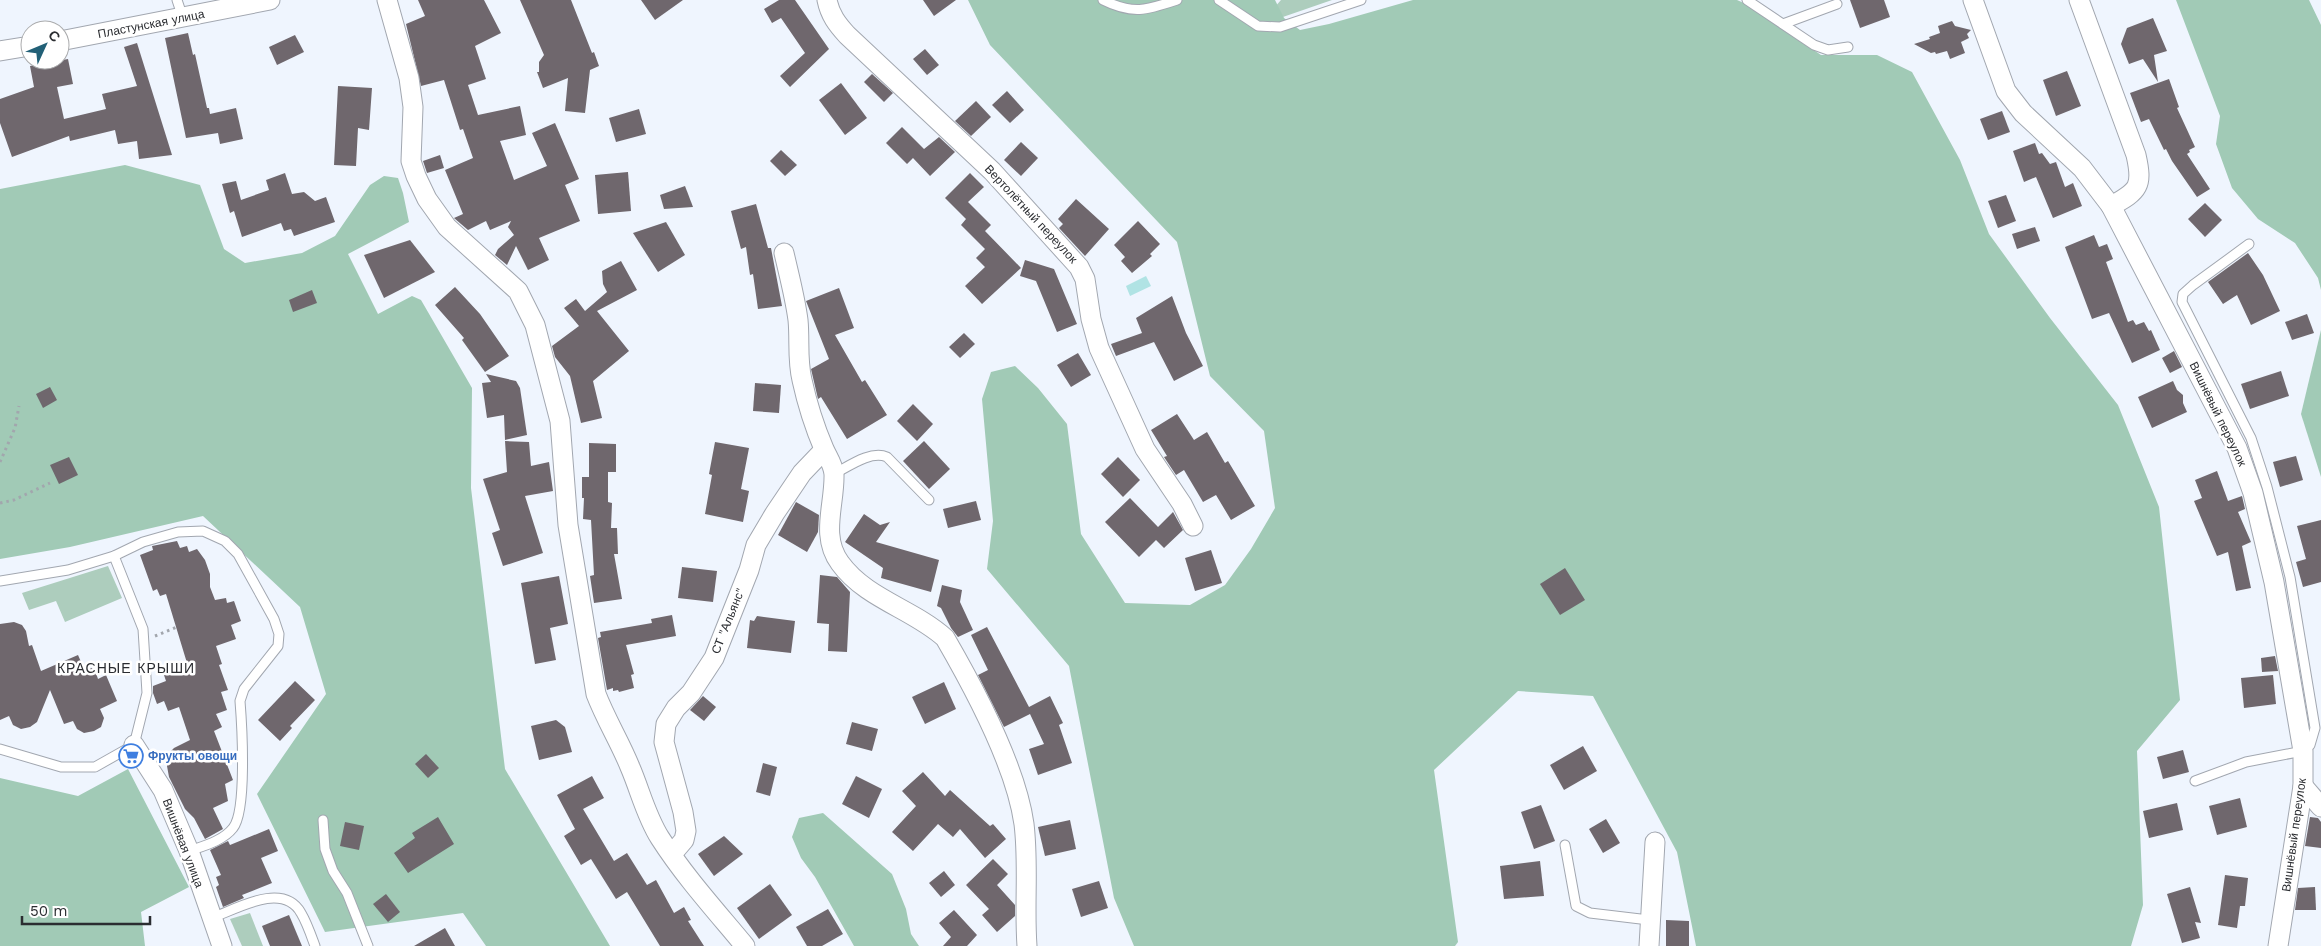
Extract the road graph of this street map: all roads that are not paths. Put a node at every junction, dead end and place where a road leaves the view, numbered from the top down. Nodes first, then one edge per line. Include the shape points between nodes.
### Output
1 (176, 0) edge
2 (387, 0) edge
3 (827, 0) edge
4 (1103, 0) edge
5 (1177, 0) edge
6 (1219, 0) edge
7 (1361, 0) edge
8 (1747, 0) edge
9 (1973, 0) edge
10 (2079, 0) edge
11 (265, 1) edge
12 (1836, 4) dead end
13 (183, 18) junction
14 (1783, 24) junction
15 (70, 39) edge
16 (1848, 47) dead end
17 (20, 48) edge
18 (0, 51) edge
19 (2111, 206) junction
20 (2249, 244) dead end
21 (784, 252) dead end
22 (824, 450) junction
23 (834, 474) junction
24 (929, 500) dead end
25 (1193, 526) dead end
26 (114, 556) junction
27 (0, 581) edge
28 (134, 745) junction
29 (0, 748) edge
30 (2303, 751) junction
31 (2195, 781) dead end
32 (2304, 786) junction
33 (2321, 807) edge
34 (323, 820) dead end
35 (1655, 842) dead end
36 (1565, 845) dead end
37 (189, 851) junction
38 (672, 854) junction
39 (212, 918) junction
40 (1649, 920) junction
41 (222, 946) edge
42 (315, 946) edge
43 (368, 946) edge
44 (745, 946) edge
45 (1027, 946) edge
46 (1649, 946) edge
47 (2278, 946) edge

1 - 13 lane
2 - 38 street via 409,78 413,107 412,161 416,176 427,199 447,227 518,291 535,325 560,421 568,525 596,694 659,837
3 - 25 street, Вертолётный переулок via 835,22 847,35 985,164 1080,267 1099,348 1145,449
4 - 5 lane via 1118,8 1147,10
6 - 7 lane via 1258,26 1280,27
8 - 14 lane
9 - 19 street, Вишнёвый переулок via 2006,91 2023,113 2082,168
10 - 19 street via 2141,176 2128,197
11 - 13 street, Пластунская улица
12 - 14 lane
13 - 15 street, Пластунская улица
14 - 16 lane via 1814,45 1828,50
17 - 18 street
19 - 30 street, Вишнёвый переулок via 2237,448 2253,493 2274,582
20 - 30 lane via 2193,285 2183,294 2182,302 2251,438 2267,487 2290,577 2315,728 2310,744
21 - 22 street via 798,320 802,380
22 - 23 street
22 - 38 street, СТ "Альянс" via 802,472 774,513 756,546 714,658 666,724 664,742 684,812 686,831 684,840
23 - 24 lane via 880,454 887,457
23 - 45 street via 829,533 839,563 880,598 932,626 945,638 999,744 1024,822 1028,863
26 - 27 lane via 68,570
26 - 28 lane via 143,629 146,693
26 - 37 lane via 143,542 178,532 202,531 225,541 238,554 279,634 278,646 244,689 240,701 242,800 239,818 224,837
28 - 29 lane via 95,767 61,767
28 - 37 street, Вишнёвая улица via 163,790
30 - 31 lane via 2246,762
30 - 32 street, Вишнёвый переулок
32 - 33 street
32 - 47 street, Вишнёвый переулок
34 - 43 lane via 325,849
35 - 40 street
36 - 40 lane via 1576,906 1590,913
37 - 39 street, Вишнёвая улица
38 - 44 street
39 - 41 street, Вишнёвая улица
39 - 42 lane via 276,897 294,904 301,912
40 - 46 street

